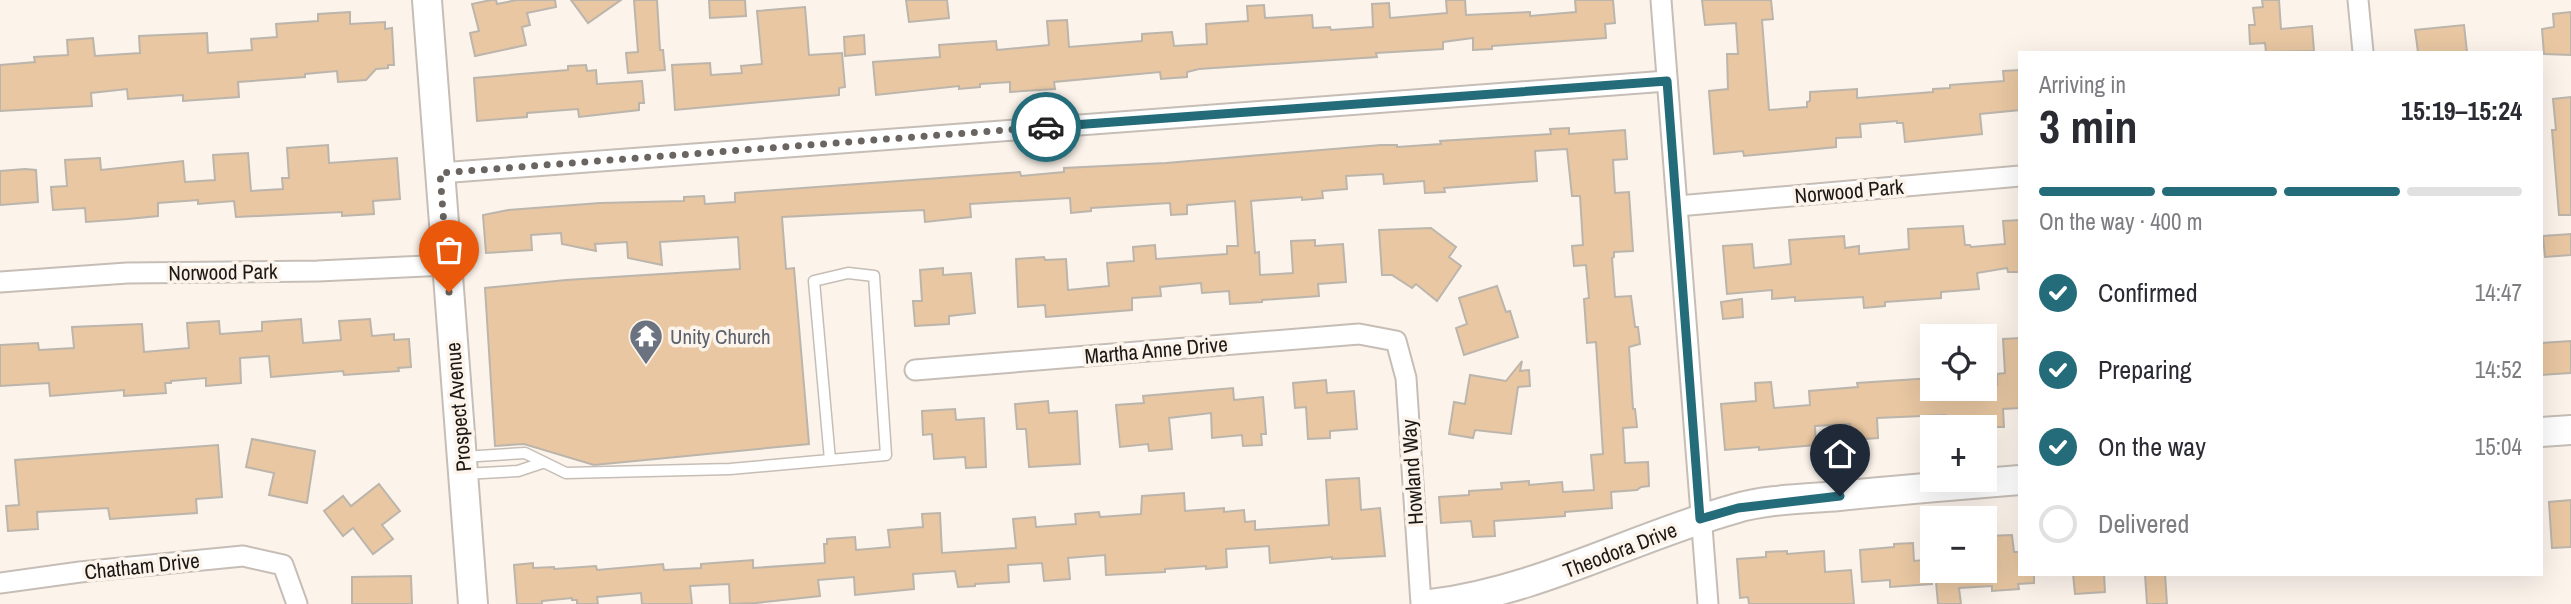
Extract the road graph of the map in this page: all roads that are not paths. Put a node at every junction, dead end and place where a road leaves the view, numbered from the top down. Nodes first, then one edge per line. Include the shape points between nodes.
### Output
1 (427, 0) edge
2 (1661, 0) edge
3 (2358, 0) edge
4 (2363, 51) edge
5 (1667, 81) junction
6 (440, 173) junction
7 (2018, 176) edge
8 (1678, 206) junction
9 (447, 265) junction
10 (0, 282) edge
11 (1396, 341) joint
12 (915, 370) dead end
13 (2571, 430) edge
14 (2543, 432) edge
15 (830, 460) junction
16 (542, 463) junction
17 (463, 466) junction
18 (2018, 480) edge
19 (1700, 519) junction
20 (0, 583) edge
21 (297, 604) edge
22 (473, 604) edge
23 (1421, 604) edge
24 (1431, 604) edge
25 (1708, 604) edge

1 - 6 street, Prospect Avenue
2 - 5 street
3 - 4 street
5 - 6 street
5 - 8 street
6 - 9 street, Prospect Avenue
7 - 8 street, Norwood Park
8 - 19 street
9 - 10 street, Norwood Park via 127,272
9 - 17 street, Prospect Avenue
11 - 12 street, Martha Anne Drive via 1359,334
11 - 23 street, Howland Way via 1406,377
13 - 14 street
15 - 15 lane via 886,455 874,276 848,273 814,281
15 - 16 lane via 730,469 566,474
16 - 17 lane via 518,471
16 - 17 lane via 525,453
17 - 22 street, Prospect Avenue
18 - 19 street, Theodora Drive via 1789,500
19 - 24 street, Theodora Drive via 1547,577 1469,599
19 - 25 street
20 - 21 street, Chatham Drive via 243,556 283,565

